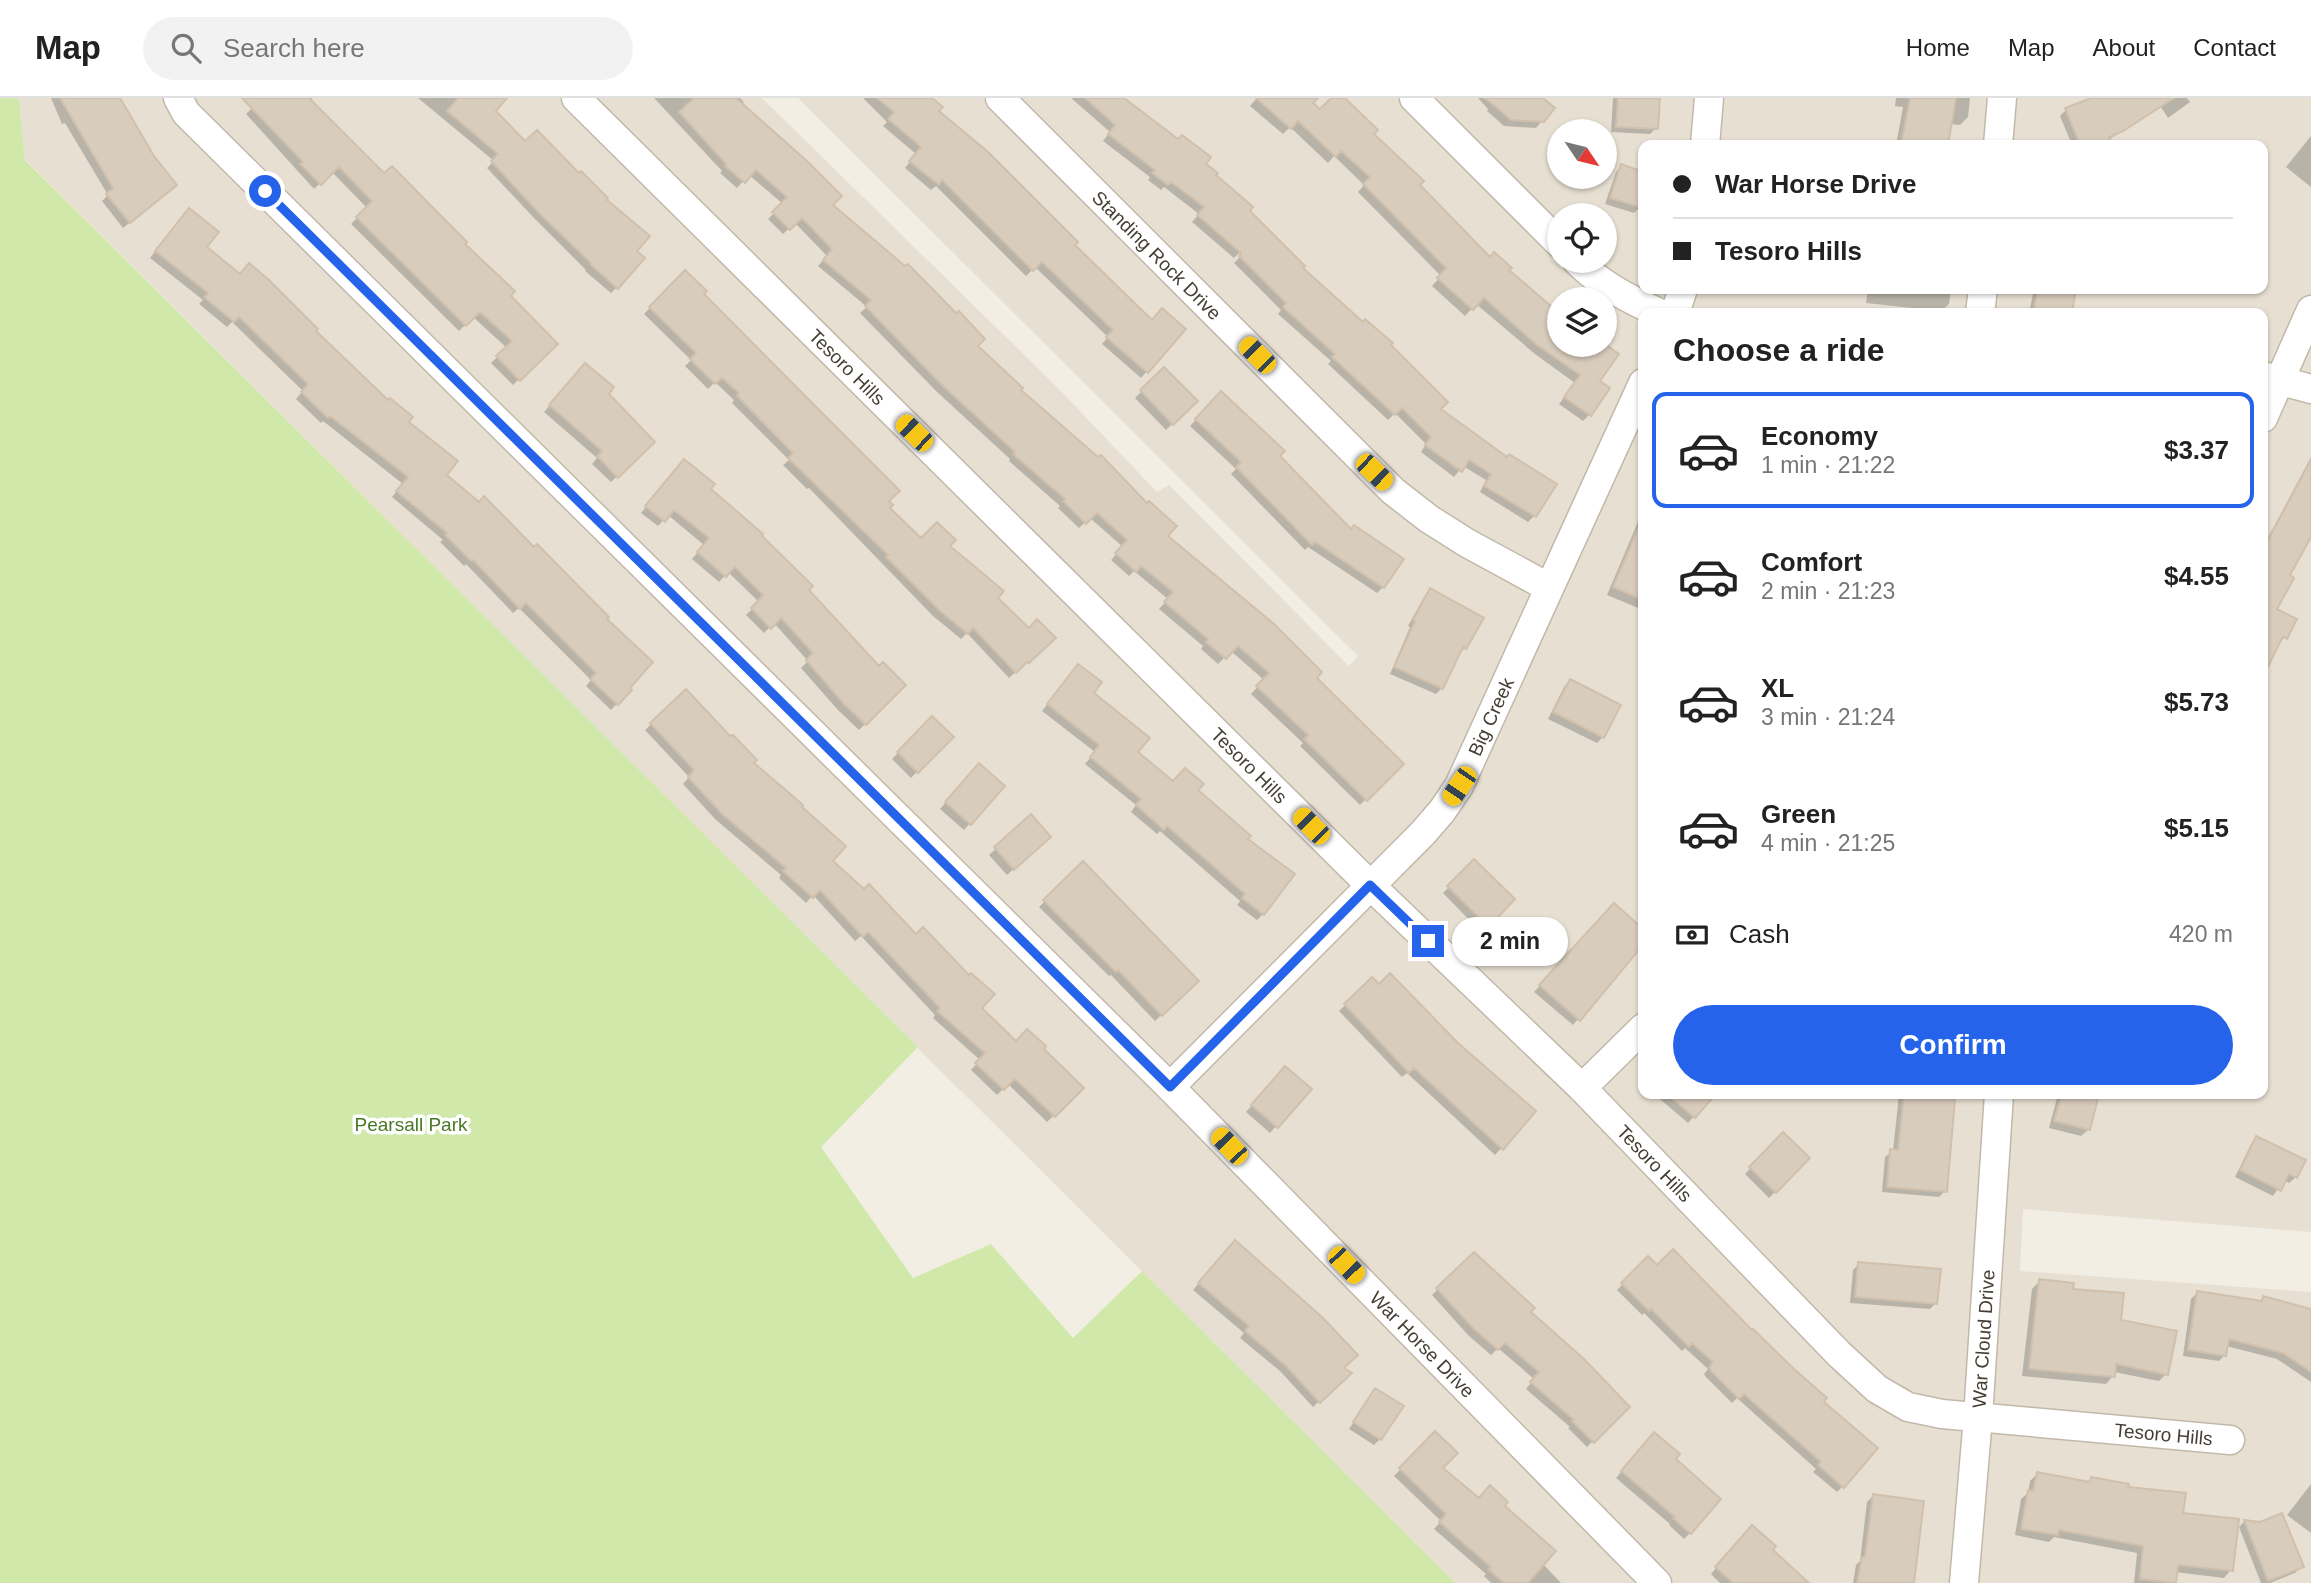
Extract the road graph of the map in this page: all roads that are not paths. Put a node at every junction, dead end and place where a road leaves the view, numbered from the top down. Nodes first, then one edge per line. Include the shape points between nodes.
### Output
1 (178, 98) edge
2 (576, 98) edge
3 (1000, 98) edge
4 (1415, 98) edge
5 (1709, 98) edge
6 (2002, 98) edge
7 (1705, 140) edge
8 (1998, 140) edge
9 (1547, 231) edge
10 (1592, 273) edge
11 (1649, 308) edge
12 (2311, 310) edge
13 (2272, 378) edge
14 (2311, 389) edge
15 (1638, 394) edge
16 (2268, 396) edge
17 (1548, 587) junction
18 (1370, 885) junction
19 (1638, 1033) edge
20 (1170, 1087) junction
21 (1582, 1088) junction
22 (1999, 1099) edge
23 (1978, 1417) junction
24 (2231, 1440) dead end
25 (1657, 1583) edge
26 (1964, 1583) edge

1 - 20 street, War Horse Drive via 186,113
2 - 18 street, Tesoro Hills
3 - 17 street, Standing Rock Drive via 1393,491 1467,543
4 - 9 street
5 - 7 street
6 - 8 street
10 - 11 street via 1616,292
12 - 13 street
13 - 14 street
13 - 16 street
15 - 17 street, Big Creek
17 - 18 street, Big Creek via 1459,786 1442,811
18 - 20 street, Big Creek
18 - 21 street, Tesoro Hills
19 - 21 street
20 - 25 street, War Horse Drive
21 - 23 street, Tesoro Hills via 1877,1389 1908,1407
22 - 23 street, War Cloud Drive
23 - 24 street, Tesoro Hills
23 - 26 street, War Cloud Drive

